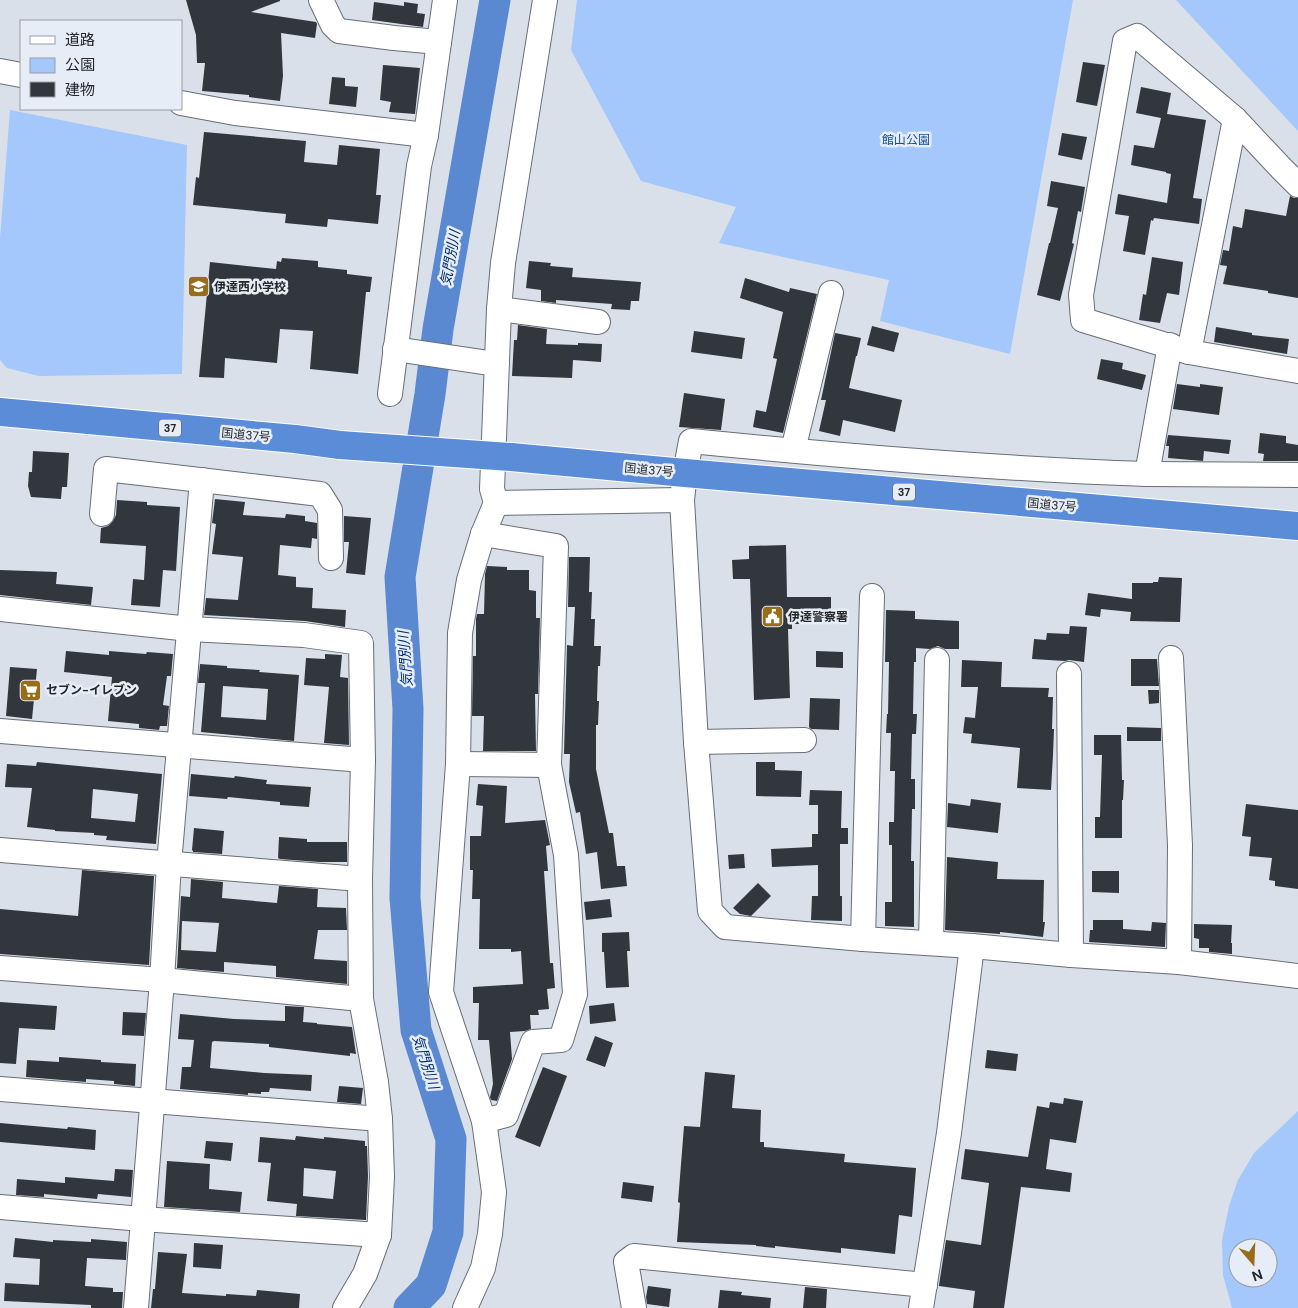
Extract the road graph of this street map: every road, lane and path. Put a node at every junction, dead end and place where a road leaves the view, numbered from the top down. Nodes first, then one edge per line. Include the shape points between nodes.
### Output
1 (322, 0) edge
2 (445, 0) edge
3 (545, 0) edge
4 (439, 42) junction
5 (0, 71) edge
6 (20, 75) edge
7 (182, 103) edge
8 (1235, 119) junction
9 (426, 135) junction
10 (1298, 185) edge
11 (831, 293) dead end
12 (499, 309) junction
13 (598, 322) dead end
14 (1179, 348) junction
15 (402, 351) junction
16 (493, 363) junction
17 (1298, 370) edge
18 (390, 394) dead end
19 (0, 412) edge
20 (794, 450) junction
21 (685, 474) junction
22 (1147, 474) junction
23 (1298, 475) edge
24 (202, 480) junction
25 (682, 500) junction
26 (496, 503) junction
27 (102, 514) dead end
28 (1298, 526) edge
29 (483, 534) junction
30 (331, 558) dead end
31 (872, 596) dead end
32 (0, 609) edge
33 (190, 629) junction
34 (1171, 658) dead end
35 (937, 660) dead end
36 (1069, 674) dead end
37 (0, 731) edge
38 (804, 740) dead end
39 (696, 742) junction
40 (179, 744) junction
41 (363, 760) junction
42 (458, 764) junction
43 (549, 765) junction
44 (0, 850) edge
45 (169, 864) junction
46 (360, 879) junction
47 (863, 939) junction
48 (931, 943) junction
49 (972, 946) junction
50 (1071, 955) junction
51 (1180, 962) junction
52 (0, 968) edge
53 (1298, 976) edge
54 (162, 980) junction
55 (361, 999) junction
56 (0, 1089) edge
57 (152, 1102) junction
58 (380, 1120) junction
59 (484, 1121) junction
60 (0, 1207) edge
61 (142, 1219) junction
62 (379, 1235) junction
63 (925, 1285) junction
64 (136, 1308) edge
65 (345, 1308) edge
66 (465, 1308) edge
67 (634, 1308) edge
68 (921, 1308) edge

1 - 4 street via 333,25 340,31
2 - 4 street
3 - 12 street via 503,263
4 - 9 street
5 - 6 street
7 - 9 street via 235,113
8 - 10 street
8 - 14 street
8 - 14 street via 1137,36 1125,41 1081,296 1083,320
9 - 15 street via 419,166
11 - 20 street
12 - 13 street
12 - 16 street
14 - 17 street
14 - 22 street
15 - 16 street
15 - 18 street
16 - 26 street via 492,489
19 - 21 highway, 国道37号 / 37, bridge
20 - 21 street via 691,441
20 - 22 street via 898,460
21 - 25 street
21 - 28 highway, 国道37号 / 37
22 - 23 street
24 - 27 street via 106,469
24 - 30 street via 320,494 330,510
24 - 33 street
25 - 26 street
25 - 39 street
26 - 29 street
29 - 42 street via 469,580 460,633
29 - 43 street via 556,546
31 - 47 street
32 - 33 street
33 - 40 street
33 - 41 street via 304,635 361,643
34 - 51 street via 1180,845
35 - 48 street
36 - 50 street
37 - 40 street
38 - 39 street
39 - 47 street via 710,911 725,926
40 - 41 street
40 - 45 street
41 - 46 street
42 - 43 street
42 - 59 street via 441,992
43 - 59 street via 566,855 575,994 561,1040 533,1042 506,1115
44 - 45 street
45 - 46 street
45 - 54 street
46 - 55 street
47 - 48 street
48 - 49 street
49 - 50 street
49 - 63 street via 949,1133
50 - 51 street
51 - 53 street
52 - 54 street
54 - 55 street
54 - 57 street
55 - 58 street
56 - 57 street
57 - 58 street
57 - 61 street
58 - 62 street
59 - 66 street via 494,1192 491,1225 483,1268
60 - 61 street
61 - 62 street
61 - 64 street
62 - 65 street via 365,1274
63 - 67 street via 634,1256 626,1262
63 - 68 street

